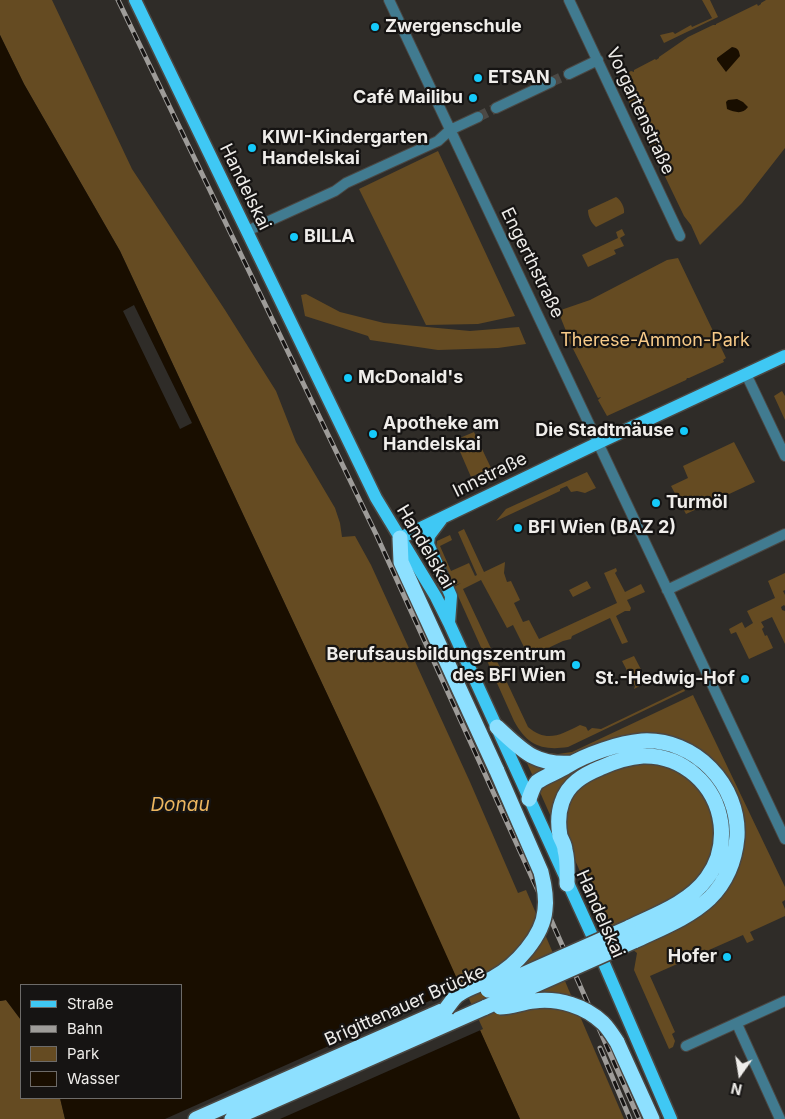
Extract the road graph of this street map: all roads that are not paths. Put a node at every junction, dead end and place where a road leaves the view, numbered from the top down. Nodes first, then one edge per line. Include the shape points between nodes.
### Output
1 (136, 0) edge
2 (389, 0) edge
3 (569, 0) edge
4 (598, 60) junction
5 (569, 74) tunnel mouth
6 (551, 82) tunnel mouth
7 (496, 108) tunnel mouth
8 (478, 117) tunnel mouth
9 (450, 130) junction
10 (247, 231) junction
11 (680, 236) dead end
12 (785, 356) edge
13 (746, 374) junction
14 (598, 443) junction
15 (785, 456) edge
16 (446, 516) junction
17 (785, 534) edge
18 (400, 538) junction
19 (668, 590) junction
20 (449, 623) junction
21 (497, 727) junction
22 (574, 762) junction
23 (529, 799) junction
24 (785, 839) edge
25 (567, 884) junction
26 (631, 934) junction
27 (785, 1001) edge
28 (486, 1007) junction
29 (446, 1009) junction
30 (736, 1024) junction
31 (686, 1046) dead end
32 (196, 1119) edge
33 (232, 1119) edge
34 (652, 1119) edge
35 (671, 1119) edge
36 (780, 1119) edge

1 - 10 main road, Handelskai
2 - 9 street, Engerthstraße
3 - 4 street, Vorgartenstraße
4 - 5 street
4 - 11 street, Vorgartenstraße
6 - 7 street
8 - 9 street
9 - 10 street via 438,141
9 - 14 street, Engerthstraße
10 - 18 main road, Handelskai via 376,498
12 - 13 main road, Innstraße
13 - 14 main road, Innstraße
13 - 15 street
14 - 16 main road, Innstraße
14 - 19 street, Engerthstraße
16 - 18 main road, Innstraße
16 - 20 main road via 432,530 428,544 451,596
17 - 19 street
18 - 20 main road, Handelskai
18 - 29 highway, bridge via 401,562 497,771 541,872 545,889 546,911 525,952 495,977 457,995
19 - 24 street, Engerthstraße
20 - 21 main road, Handelskai
21 - 22 highway via 534,758 548,763
21 - 23 main road, Handelskai
22 - 23 highway via 537,783
22 - 26 highway via 618,745 643,741 672,745 700,759 723,783 731,798 737,831 736,846 730,868 719,887 700,907 684,916
23 - 25 main road, Handelskai
25 - 26 highway via 566,850 560,836 559,820 562,802 572,784 602,767 633,757 668,760 691,771 716,802 722,832 718,857 707,878 690,895
25 - 35 main road, Handelskai
26 - 28 highway, Brigittenauer Brücke, bridge
26 - 29 highway, Brigittenauer Brücke, bridge
27 - 30 street
28 - 33 highway, Brigittenauer Brücke
28 - 34 highway, bridge via 551,1001 577,1006 592,1014 617,1042
29 - 32 highway, Brigittenauer Brücke
30 - 31 street
30 - 36 street

